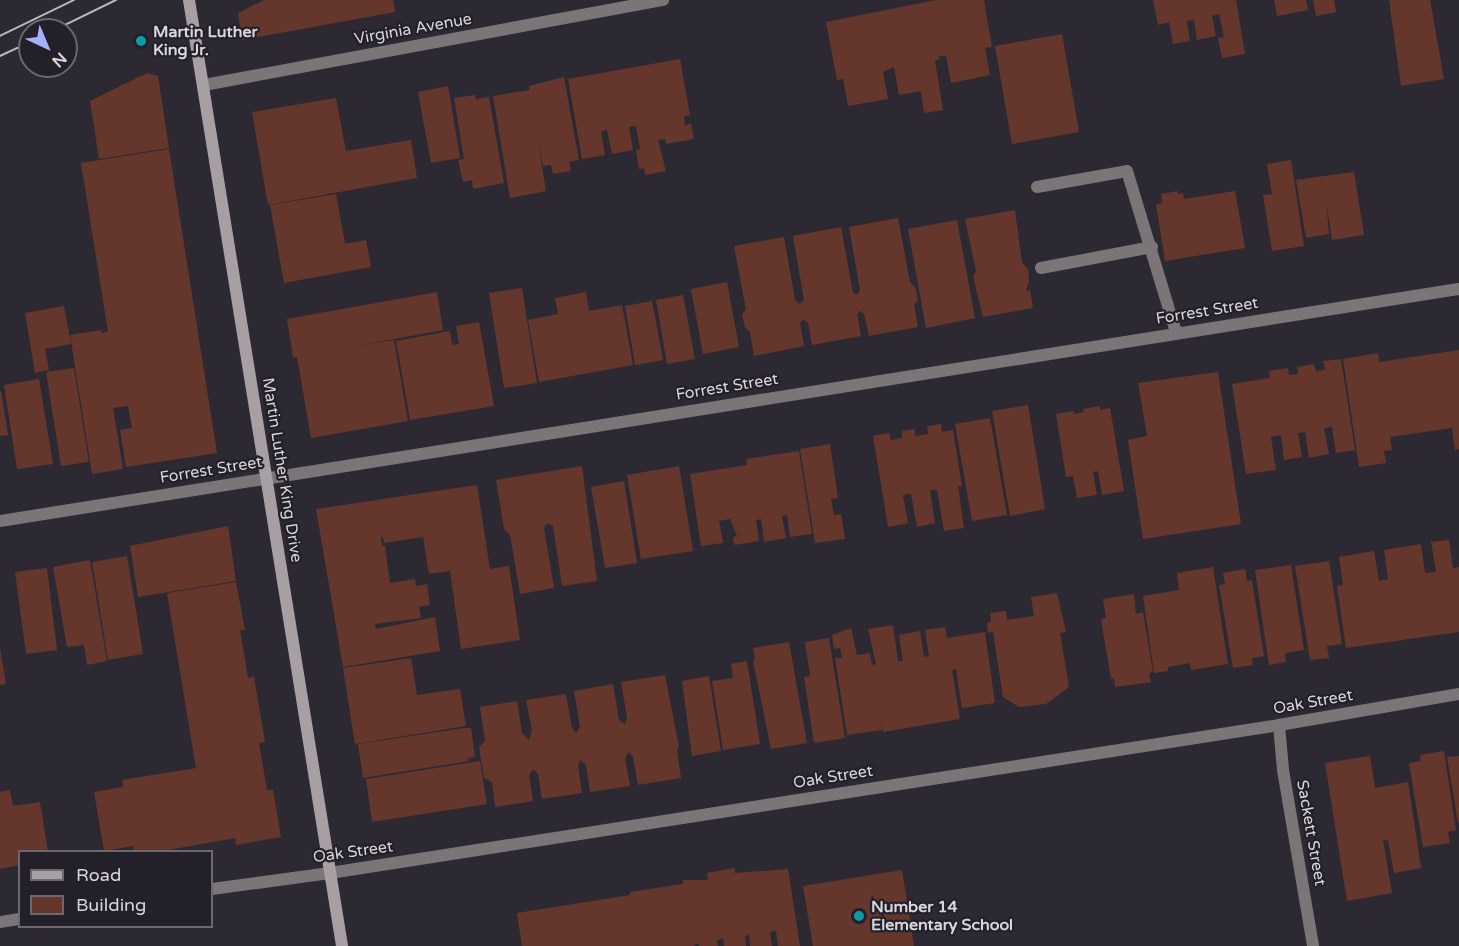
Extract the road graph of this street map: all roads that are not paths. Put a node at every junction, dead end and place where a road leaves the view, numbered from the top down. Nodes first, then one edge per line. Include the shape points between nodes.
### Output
1 (189, 0) edge
2 (663, 0) edge
3 (204, 85) junction
4 (1037, 187) dead end
5 (1152, 247) junction
6 (1041, 268) dead end
7 (1459, 289) edge
8 (1176, 332) junction
9 (267, 478) junction
10 (0, 521) edge
11 (1459, 694) edge
12 (1279, 725) junction
13 (330, 873) junction
14 (213, 889) edge
15 (18, 919) edge
16 (0, 922) edge
17 (342, 946) edge
18 (1313, 946) edge

1 - 3 street, Martin Luther King Drive
2 - 3 street, Virginia Avenue
3 - 9 street, Martin Luther King Drive
4 - 5 street via 1127,171
5 - 6 street
5 - 8 street
7 - 8 street, Forrest Street
8 - 9 street, Forrest Street
9 - 10 street, Forrest Street
9 - 13 street, Martin Luther King Drive
11 - 12 street, Oak Street
12 - 13 street, Oak Street
12 - 18 street, Sackett Street
13 - 14 street, Oak Street
13 - 17 street, Martin Luther King Drive
15 - 16 street

